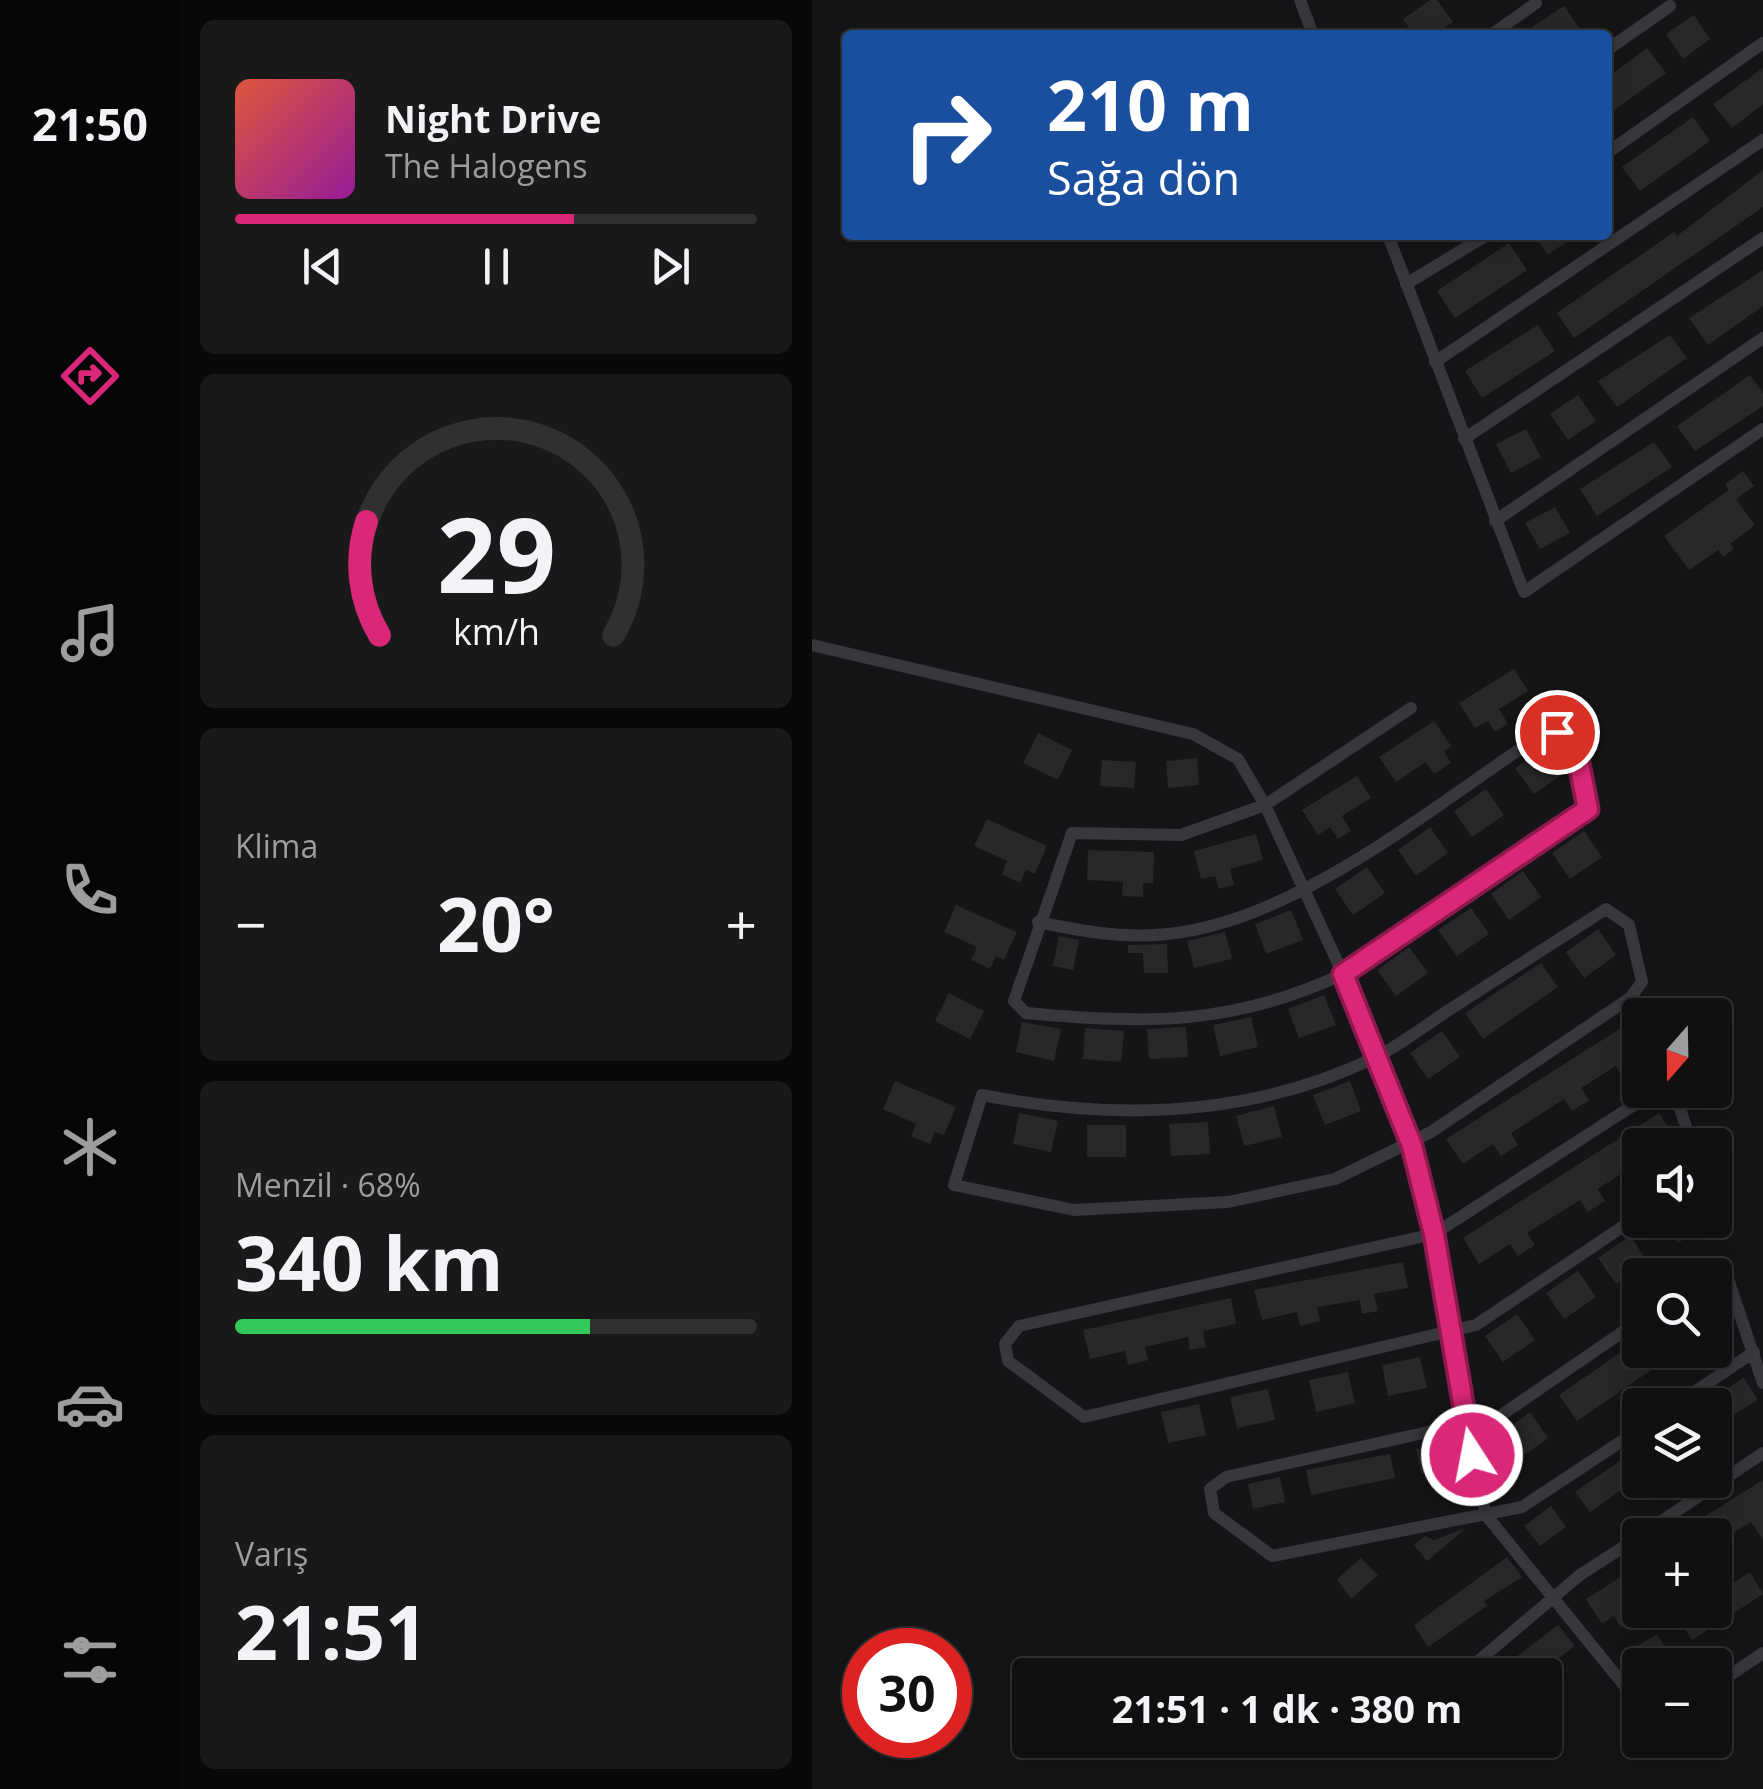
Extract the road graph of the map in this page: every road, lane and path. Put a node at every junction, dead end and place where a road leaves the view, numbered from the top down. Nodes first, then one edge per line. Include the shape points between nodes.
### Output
1 (1300, 0) edge
2 (1536, 3) dead end
3 (1670, 6) dead end
4 (1311, 30) edge
5 (1498, 30) edge
6 (1762, 43) edge
7 (1612, 47) edge
8 (1762, 140) edge
9 (1612, 149) edge
10 (1762, 238) edge
11 (1390, 240) edge
12 (1478, 240) edge
13 (1406, 284) junction
14 (1762, 338) edge
15 (1436, 362) junction
16 (1762, 429) edge
17 (1464, 439) junction
18 (1494, 520) junction
19 (812, 644) edge
20 (1411, 708) dead end
21 (1265, 804) junction
22 (1306, 891) junction
23 (1038, 922) junction
24 (1343, 974) junction
25 (1378, 1056) junction
26 (1686, 1128) edge
27 (1410, 1142) junction
28 (1622, 1227) edge
29 (1434, 1234) junction
30 (1732, 1290) edge
31 (1451, 1331) junction
32 (1622, 1332) edge
33 (1754, 1352) junction
34 (1762, 1383) edge
35 (1700, 1388) edge
36 (1464, 1425) junction
37 (1622, 1440) edge
38 (1762, 1453) edge
39 (1486, 1515) junction
40 (1665, 1518) edge
41 (1622, 1547) edge
42 (1552, 1602) junction
43 (1762, 1654) edge
44 (1483, 1658) edge
45 (1732, 1674) edge
46 (1622, 1684) edge

1 - 4 street
2 - 5 street
3 - 7 street
6 - 9 street
8 - 15 street
10 - 17 street
11 - 13 street
12 - 13 street
13 - 15 street
14 - 18 street
15 - 17 street
16 - 18 street via 1524,592
17 - 18 street
19 - 21 street via 1193,734 1238,759
20 - 21 street
21 - 22 street
21 - 23 street via 1181,835 1072,833
22 - 23 street via 1228,922 1168,934 1102,935
22 - 24 street
22 - 24 street via 1538,737 1557,732 1576,748 1588,809
23 - 24 street via 1014,1001 1026,1014 1132,1023 1200,1018 1304,992
24 - 25 street
25 - 27 street
25 - 27 street via 1606,909 1629,924 1642,982 1630,998
25 - 27 street via 1243,1102 1146,1112 1060,1110 982,1095 954,1186 1074,1210 1228,1202 1336,1178
26 - 29 street via 1676,1096 1654,1092
27 - 29 street
28 - 31 street via 1476,1325
29 - 31 street
29 - 31 street via 1019,1326 1005,1344 1008,1361 1084,1416
30 - 33 street
31 - 36 street
32 - 36 street via 1500,1416
33 - 34 street
33 - 35 street
36 - 39 street
36 - 39 street via 1226,1477 1210,1489 1214,1513 1272,1556
37 - 39 street via 1522,1507
38 - 40 street
39 - 42 street
41 - 42 street
42 - 44 street
42 - 46 street
43 - 45 street

